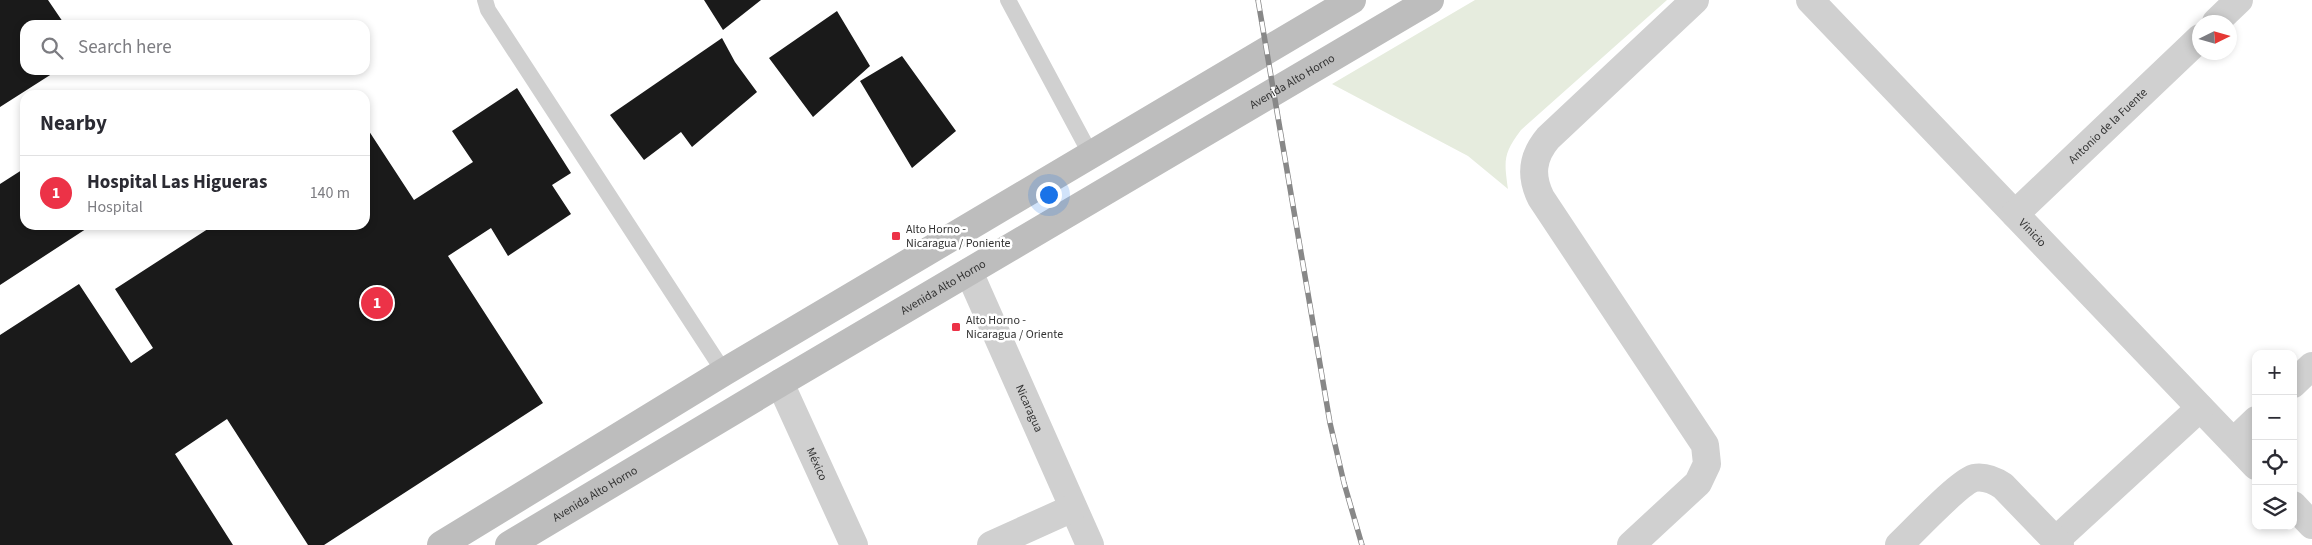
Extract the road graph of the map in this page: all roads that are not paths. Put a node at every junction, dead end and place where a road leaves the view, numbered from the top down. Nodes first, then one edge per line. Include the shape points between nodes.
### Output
1 (485, 0) edge
2 (1008, 0) edge
3 (1352, 0) edge
4 (1430, 0) edge
5 (1695, 0) edge
6 (1810, 0) edge
7 (2239, 0) edge
8 (2223, 15) edge
9 (2192, 46) edge
10 (1091, 154) junction
11 (2014, 214) junction
12 (969, 272) junction
13 (2312, 366) edge
14 (724, 372) junction
15 (2297, 380) edge
16 (780, 382) junction
17 (2200, 408) junction
18 (2252, 424) edge
19 (2233, 442) junction
20 (2252, 462) edge
21 (1072, 508) junction
22 (2297, 509) edge
23 (2312, 525) edge
24 (2058, 542) edge
25 (441, 545) edge
26 (509, 545) edge
27 (854, 545) edge
28 (991, 545) edge
29 (1090, 545) edge
30 (1632, 545) edge
31 (1899, 545) edge

1 - 14 lane via 488,10
2 - 10 lane
3 - 10 main road
4 - 12 main road, Avenida Alto Horno
5 - 30 street via 1548,138 1541,146 1533,167 1541,198 1705,445 1707,464 1698,483
6 - 11 street, Vinicio
7 - 8 street
9 - 11 street, Antonio de la Fuente
10 - 14 main road
11 - 17 street, Vinicio
12 - 16 main road, Avenida Alto Horno
12 - 21 street, Nicaragua
13 - 15 street
14 - 25 main road
16 - 26 main road, Avenida Alto Horno
16 - 27 street, México
17 - 19 street, Vinicio
17 - 24 street
18 - 19 street
19 - 20 street, Vinicio
21 - 28 street
21 - 29 street, Nicaragua
22 - 23 street
24 - 31 street via 2003,486 1981,477 1966,482

